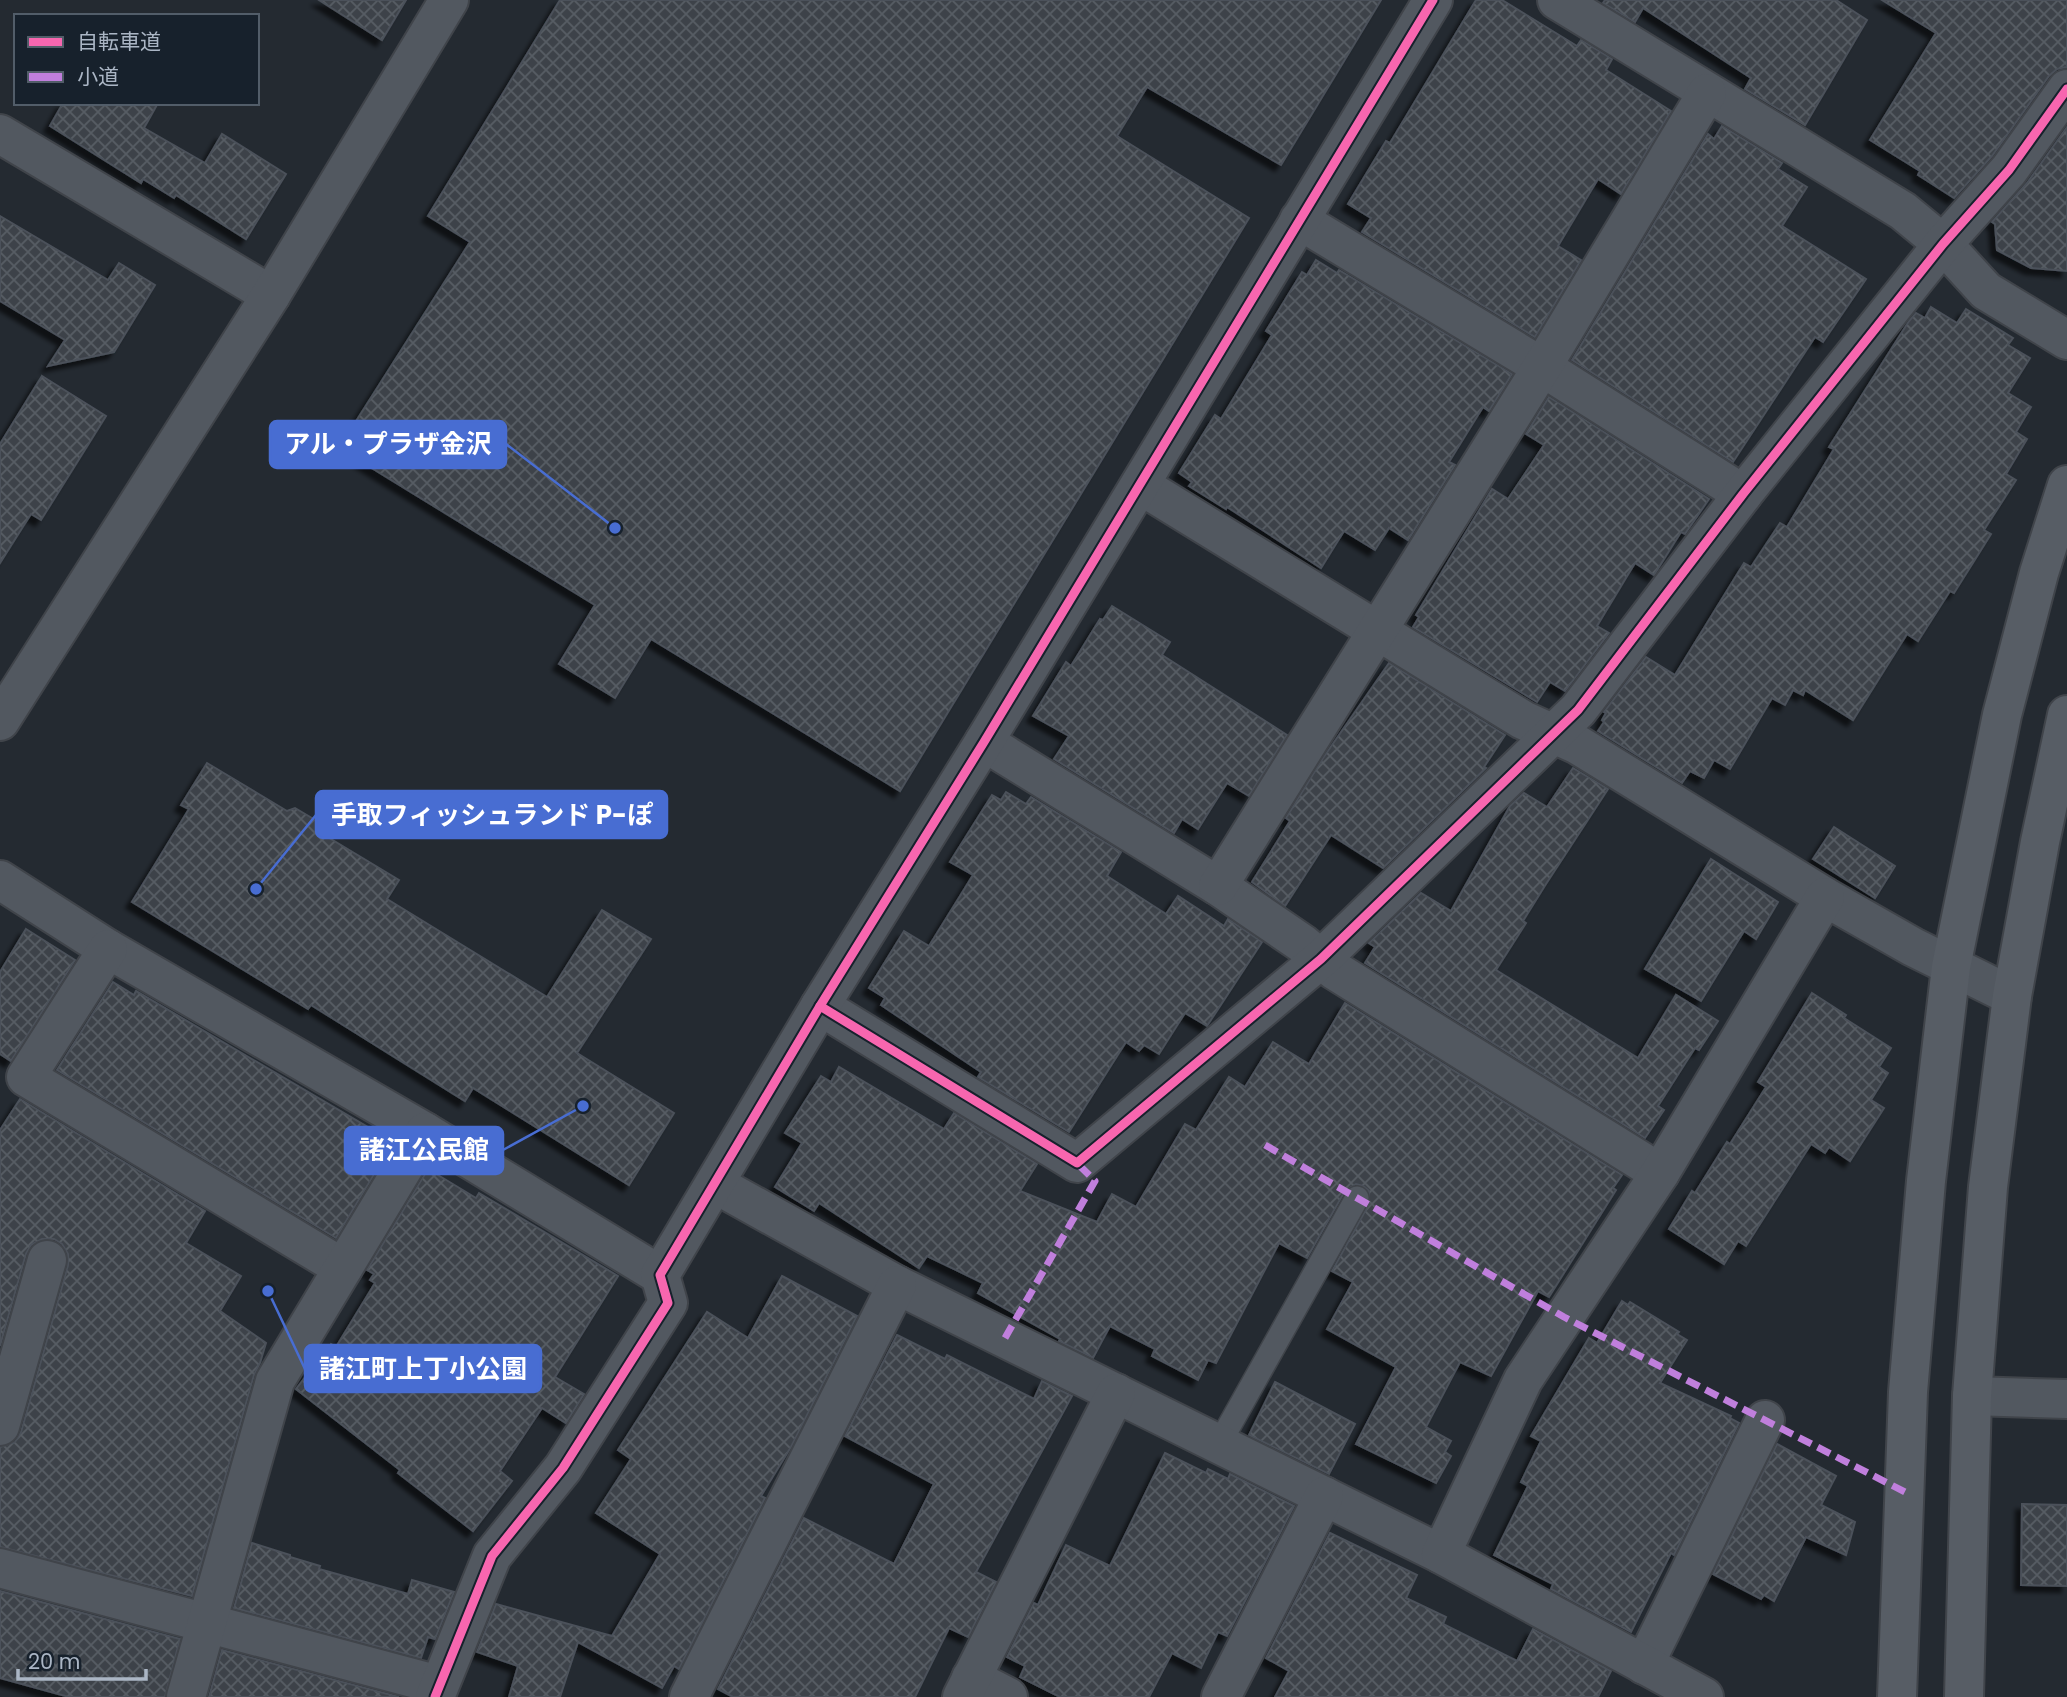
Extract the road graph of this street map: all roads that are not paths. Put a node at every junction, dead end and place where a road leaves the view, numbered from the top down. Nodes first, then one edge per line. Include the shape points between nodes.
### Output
1 (449, 0) edge
2 (1433, 0) edge
3 (1557, 0) edge
4 (2067, 89) edge
5 (1707, 93) junction
6 (0, 134) edge
7 (1299, 220) junction
8 (1943, 244) junction
9 (271, 295) junction
10 (2067, 340) edge
11 (1542, 367) junction
12 (1140, 485) junction
13 (2067, 485) edge
14 (1743, 494) junction
15 (1377, 631) junction
16 (2067, 715) edge
17 (0, 720) edge
18 (1552, 734) junction
19 (984, 742) junction
20 (0, 880) edge
21 (1218, 886) junction
22 (1825, 897) junction
23 (108, 949) junction
24 (1321, 959) junction
25 (1951, 967) junction
26 (2012, 996) junction
27 (820, 1006) junction
28 (425, 1132) junction
29 (1660, 1173) junction
30 (715, 1184) junction
31 (1357, 1198) dead end
32 (47, 1260) dead end
33 (343, 1268) junction
34 (660, 1275) junction
35 (897, 1285) junction
36 (1116, 1393) junction
37 (1972, 1396) junction
38 (2067, 1399) edge
39 (1765, 1420) dead end
40 (0, 1426) edge
41 (1219, 1444) junction
42 (1324, 1496) junction
43 (1441, 1554) junction
44 (0, 1569) edge
45 (208, 1624) junction
46 (1644, 1665) junction
47 (966, 1688) edge
48 (437, 1691) edge
49 (187, 1697) edge
50 (688, 1697) edge
51 (1008, 1697) edge
52 (1221, 1697) edge
53 (1704, 1697) edge
54 (1897, 1697) edge
55 (1964, 1697) edge

1 - 9 street
2 - 7 street
3 - 5 street
4 - 8 street via 2009,170
5 - 8 street via 1903,211
5 - 11 street
6 - 9 street
7 - 11 street
7 - 12 street
8 - 10 street via 1986,290
8 - 14 street
9 - 17 street
11 - 14 street
11 - 15 street
12 - 15 street
12 - 19 street
13 - 25 street via 2002,715
14 - 18 street via 1578,710
15 - 18 street
15 - 21 street
16 - 26 street
18 - 22 street via 1578,745
18 - 24 street
19 - 21 street
19 - 27 street
20 - 23 street
21 - 24 street
22 - 25 street
22 - 29 street
23 - 28 street
23 - 33 street via 26,1077
24 - 27 street via 1077,1163
24 - 29 street
25 - 26 street
25 - 54 street via 1908,1392
26 - 37 street via 1988,1187
27 - 30 street
28 - 33 street
28 - 34 street
29 - 43 street via 1523,1380
30 - 34 street
30 - 35 street
31 - 41 lane
32 - 40 street
33 - 45 street via 275,1381
34 - 48 street via 668,1303 563,1468 492,1556
35 - 36 street
35 - 50 street
36 - 41 street
36 - 47 street
37 - 38 street
37 - 55 street
39 - 46 street
41 - 42 street
42 - 43 street
42 - 52 street
43 - 46 street
44 - 45 street
45 - 48 street
45 - 49 street
46 - 53 street
47 - 51 street

